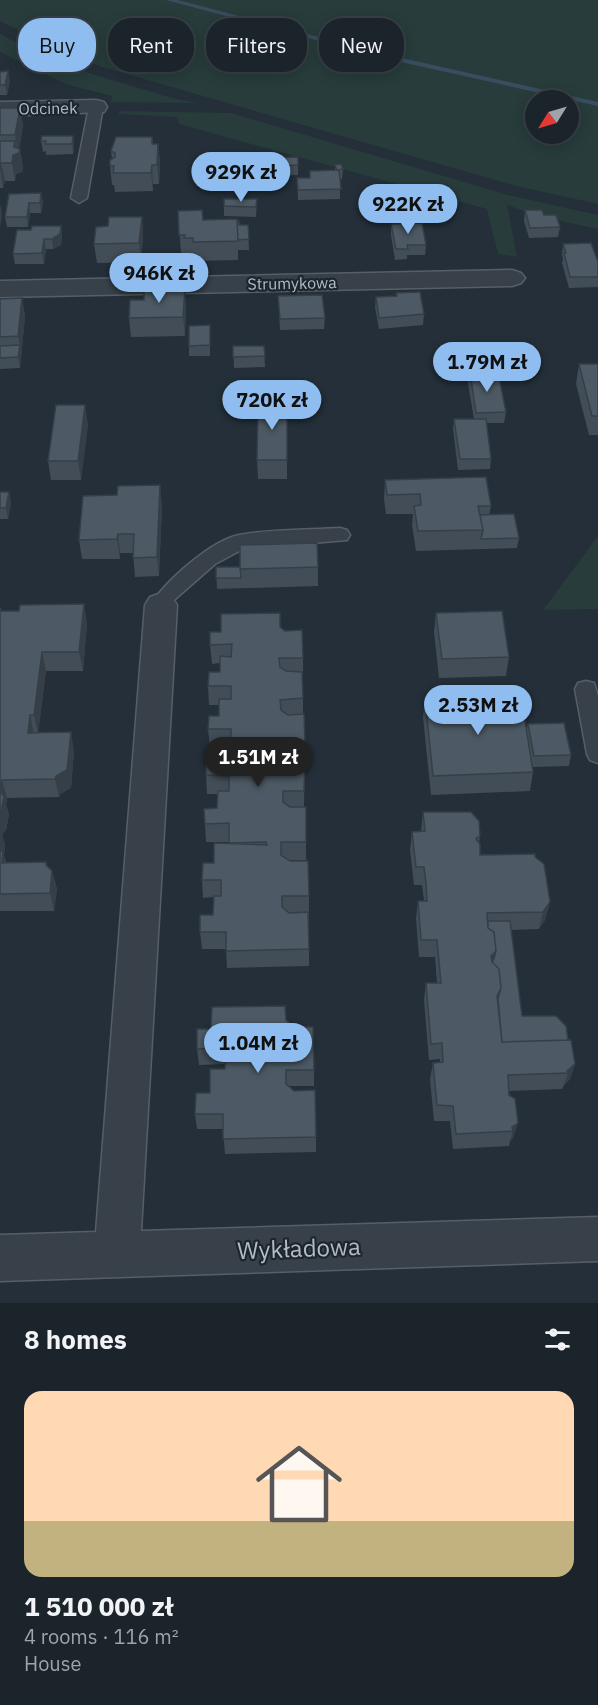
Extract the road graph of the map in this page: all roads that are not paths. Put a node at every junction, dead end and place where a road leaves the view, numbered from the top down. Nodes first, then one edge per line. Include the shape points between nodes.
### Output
1 (96, 107) joint
2 (0, 109) edge
3 (79, 198) dead end
4 (512, 278) dead end
5 (0, 289) edge
6 (340, 535) dead end
7 (161, 605) joint
8 (586, 689) dead end
9 (598, 754) edge
10 (598, 1239) edge
11 (117, 1255) junction
12 (0, 1258) edge

1 - 2 street, Odcinek
1 - 3 lane
4 - 5 street, Strumykowa
6 - 7 lane via 239,542 208,559
7 - 11 street
8 - 9 lane
10 - 11 street, Wykładowa
11 - 12 street, Wykładowa

